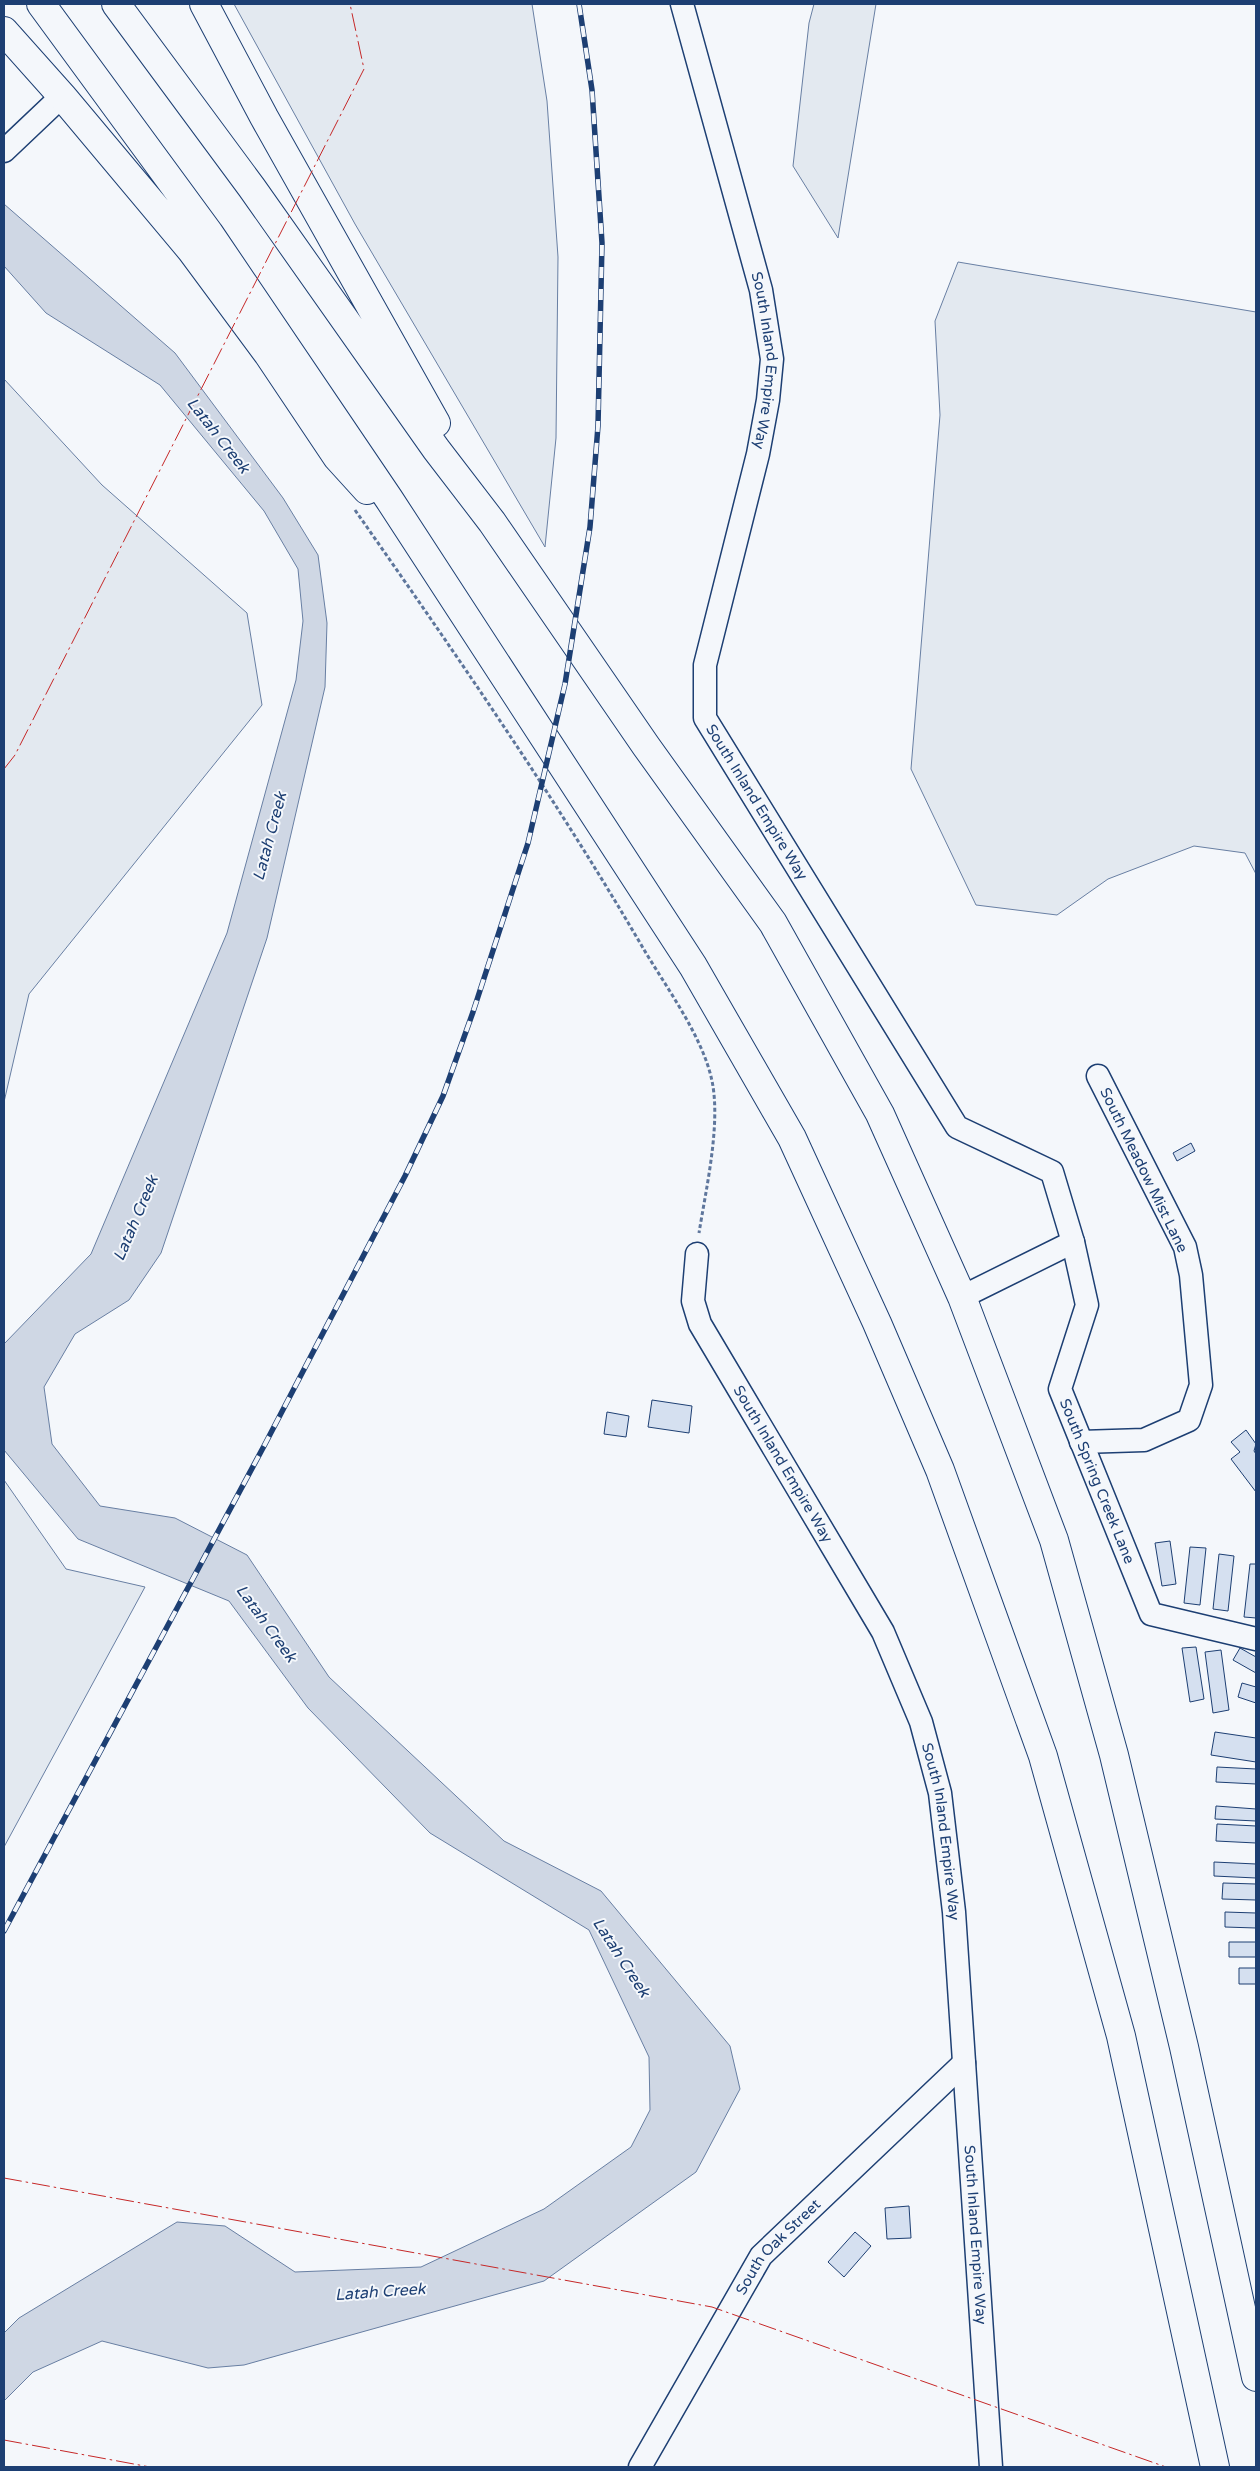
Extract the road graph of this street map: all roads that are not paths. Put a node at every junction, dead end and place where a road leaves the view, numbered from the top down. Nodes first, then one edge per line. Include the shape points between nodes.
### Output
1 (41, 4) edge
2 (116, 4) edge
3 (204, 4) edge
4 (682, 4) edge
5 (4, 31) edge
6 (62, 96) junction
7 (4, 151) edge
8 (492, 522) junction
9 (427, 558) junction
10 (1098, 1076) dead end
11 (1073, 1242) junction
12 (696, 1254) road end
13 (962, 1297) junction
14 (1081, 1442) junction
15 (1256, 1639) edge
16 (964, 2063) junction
17 (1256, 2377) edge
18 (640, 2467) edge
19 (991, 2467) edge
20 (1215, 2467) edge

1 - 9 highway via 209,233
2 - 8 highway via 252,188 436,450
3 - 8 highway
4 - 11 street, South Inland Empire Way via 761,290 772,359 758,454 705,665 705,718 957,1127 1052,1172
5 - 6 highway
6 - 7 street
6 - 9 highway via 191,250 268,354 337,458
8 - 13 highway via 773,923 880,1114
9 - 20 highway via 692,966 792,1138 940,1470 1043,1756 1121,2036
10 - 14 street, South Meadow Mist Lane via 1185,1247 1191,1275 1201,1385 1189,1420 1144,1440
11 - 13 street
11 - 14 street, South Spring Creek Lane via 1086,1305 1060,1389
12 - 16 street, South Inland Empire Way via 693,1301 700,1324 883,1632 921,1722 941,1803 954,1912
13 - 17 highway via 1054,1540 1114,1755 1184,2047
14 - 15 street, South Spring Creek Lane via 1151,1614
16 - 18 street, South Oak Street via 761,2256
16 - 19 street, South Inland Empire Way

